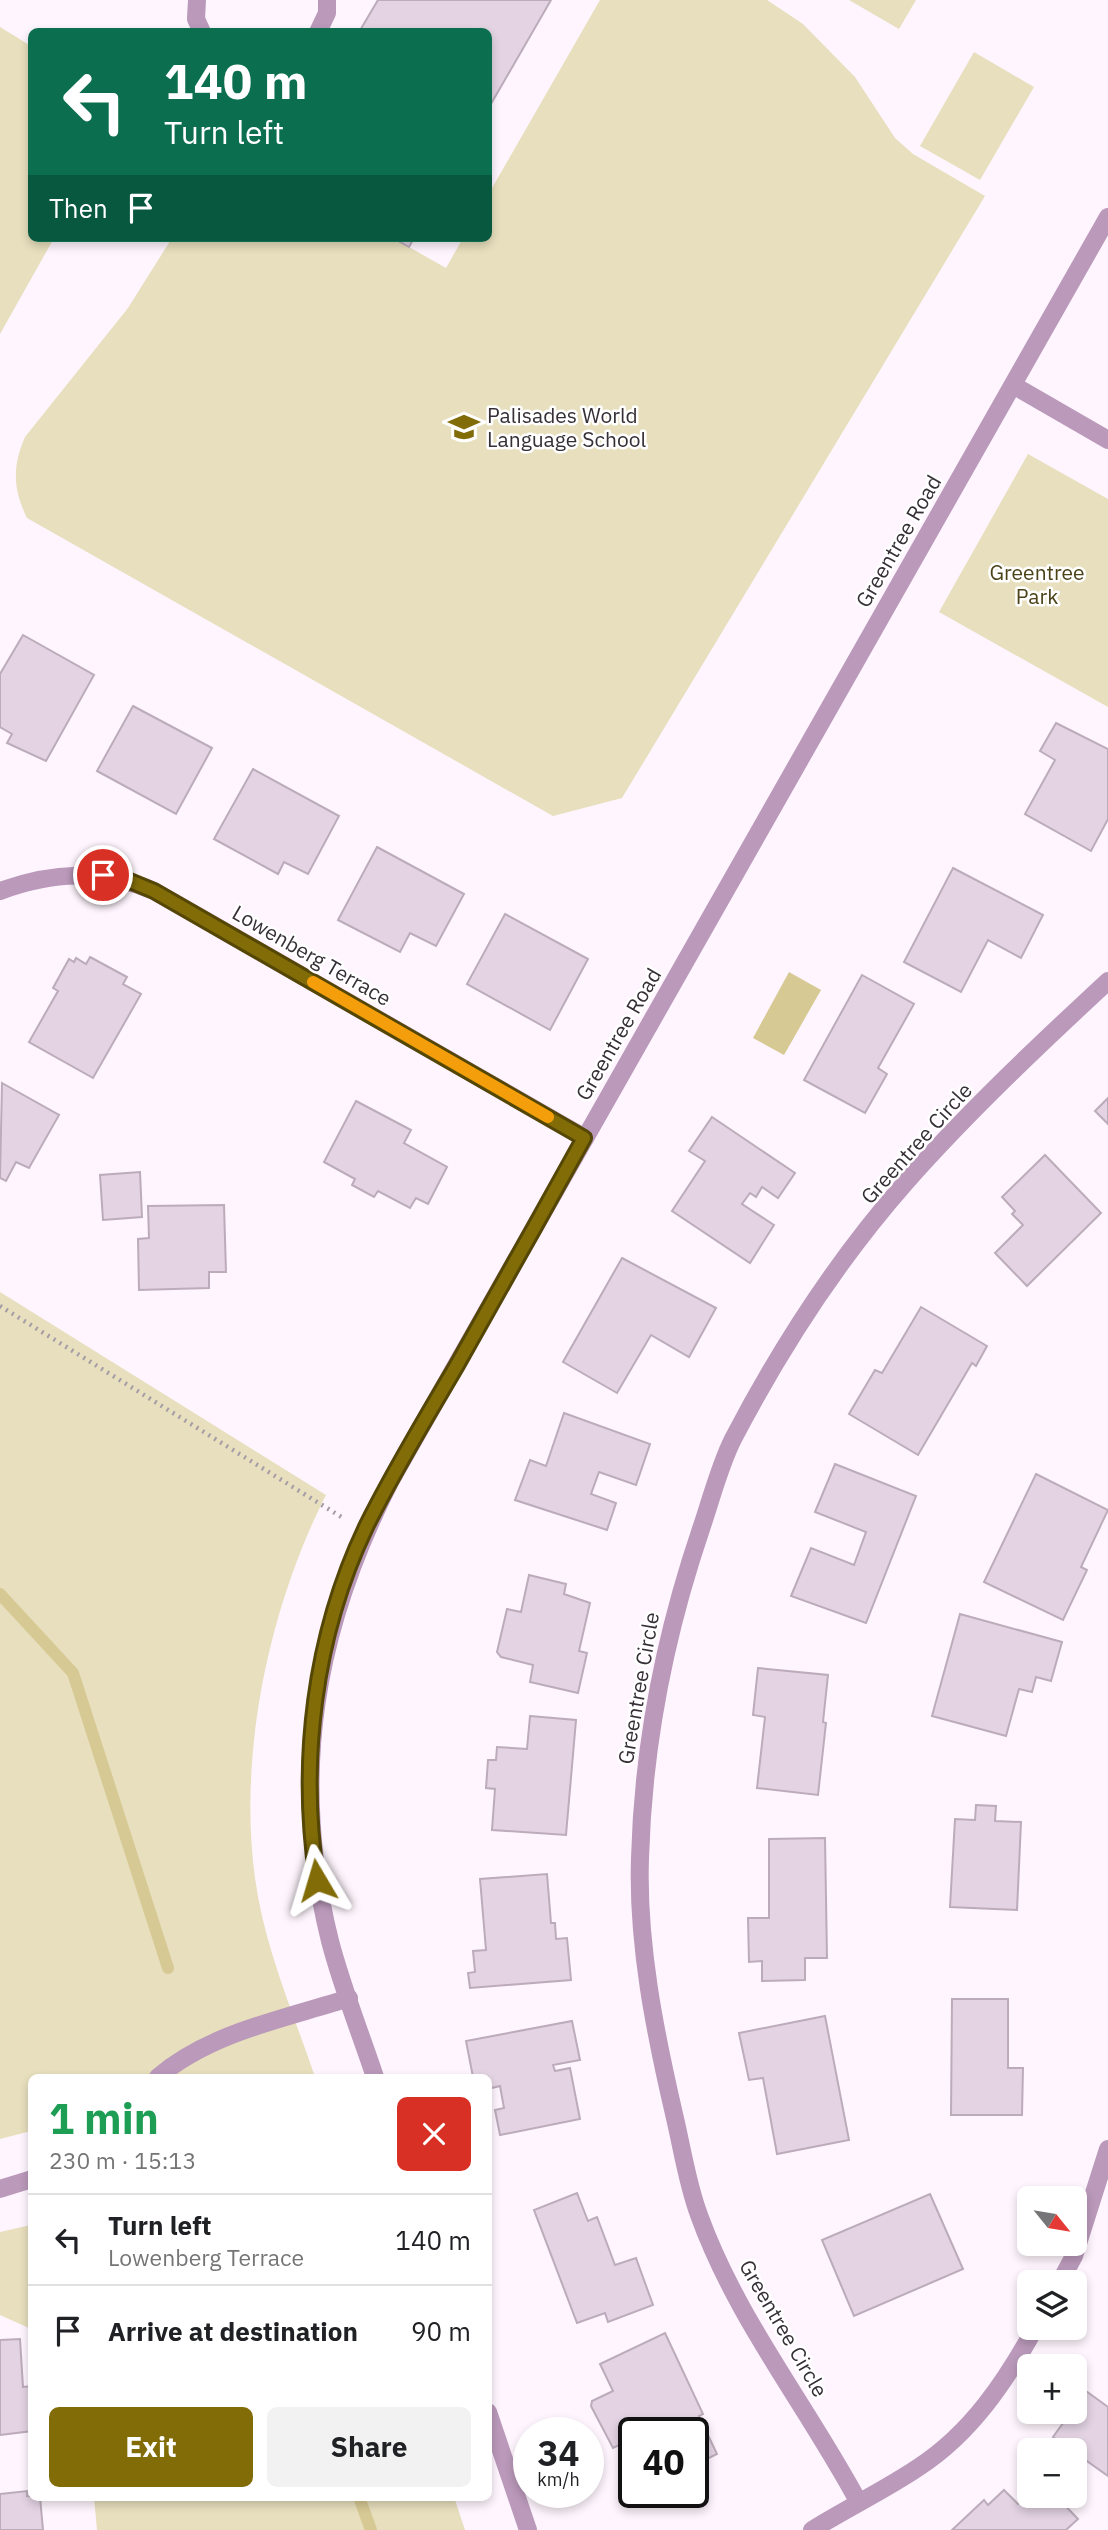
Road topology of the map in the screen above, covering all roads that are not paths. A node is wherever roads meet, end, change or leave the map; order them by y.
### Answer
1 (197, 0) edge
2 (327, 0) edge
3 (200, 28) edge
4 (320, 28) edge
5 (1108, 217) edge
6 (1013, 385) junction
7 (1108, 440) edge
8 (0, 891) edge
9 (1108, 981) edge
10 (584, 1138) junction
11 (349, 1998) junction
12 (162, 2074) edge
13 (374, 2074) edge
14 (1108, 2148) edge
15 (28, 2180) edge
16 (0, 2189) edge
17 (1066, 2270) edge
18 (1028, 2340) edge
19 (492, 2424) edge
20 (858, 2501) junction
21 (528, 2530) edge
22 (812, 2530) edge

1 - 3 street
2 - 4 street
5 - 6 street, Greentree Road
6 - 7 street
6 - 10 street, Greentree Road
8 - 10 street, Lowenberg Terrace
9 - 20 street, Greentree Circle
10 - 11 street, Greentree Road
11 - 12 street
11 - 13 street, Greentree Road
14 - 17 street
15 - 16 street
18 - 20 street
19 - 21 street
20 - 22 street

